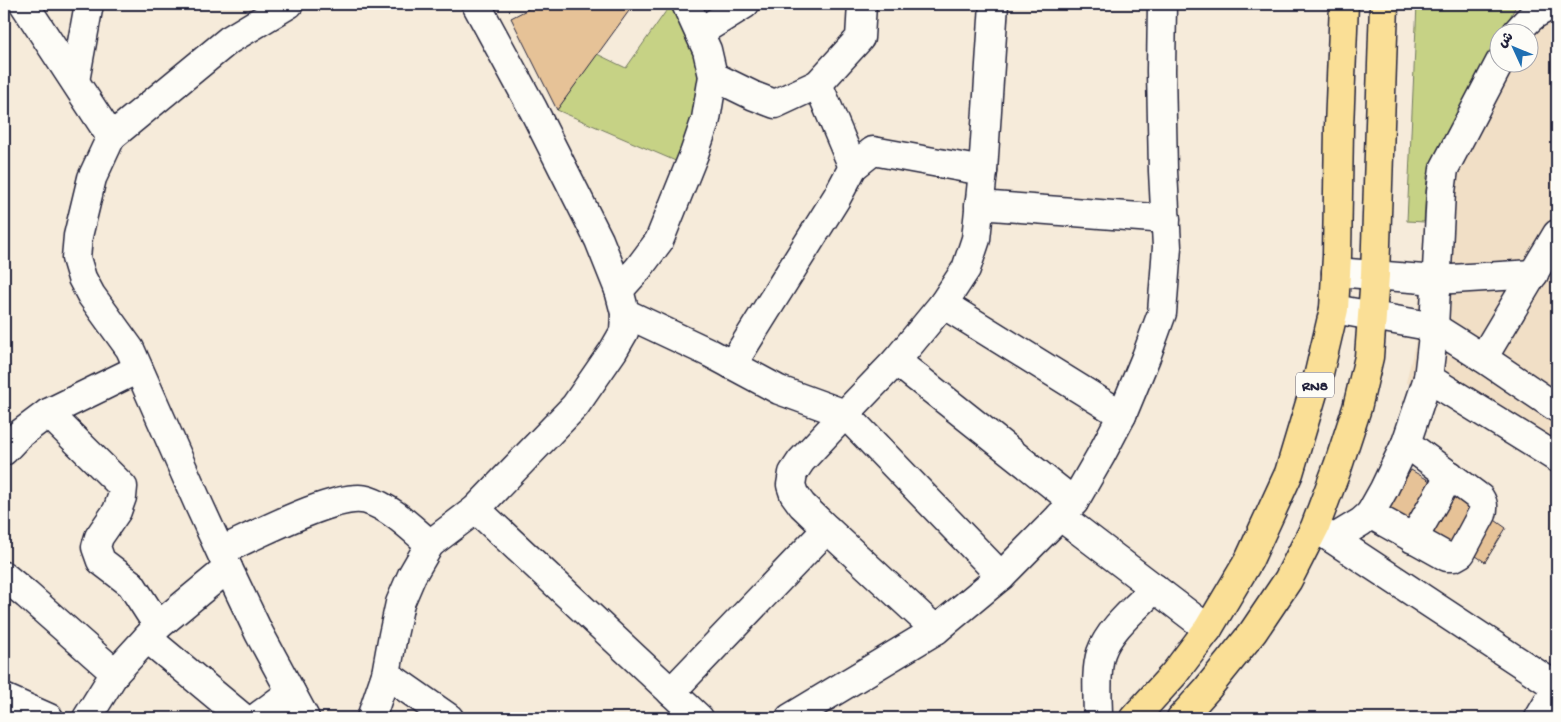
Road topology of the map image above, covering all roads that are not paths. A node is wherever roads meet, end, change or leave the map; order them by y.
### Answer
1 (24, 4) edge
2 (89, 4) edge
3 (289, 4) edge
4 (476, 4) edge
5 (686, 4) edge
6 (746, 4) edge
7 (862, 4) edge
8 (994, 4) edge
9 (1162, 4) edge
10 (1344, 4) edge
11 (1384, 4) edge
12 (1556, 4) edge
13 (1526, 22) edge
14 (700, 32) junction
15 (1495, 72) edge
16 (713, 76) junction
17 (75, 81) junction
18 (818, 84) junction
19 (111, 137) junction
20 (853, 168) junction
21 (982, 171) junction
22 (979, 205) junction
23 (1166, 220) junction
24 (1557, 234) edge
25 (1336, 272) junction
26 (1534, 274) junction
27 (1375, 275) junction
28 (1436, 280) junction
29 (622, 301) junction
30 (943, 304) junction
31 (1334, 309) junction
32 (1372, 316) junction
33 (1434, 327) junction
34 (1483, 358) junction
35 (896, 361) junction
36 (732, 365) junction
37 (138, 368) junction
38 (1428, 378) junction
39 (1557, 408) edge
40 (48, 413) junction
41 (845, 414) junction
42 (1122, 415) junction
43 (1406, 443) junction
44 (4, 451) edge
45 (1557, 458) edge
46 (1450, 475) junction
47 (476, 509) junction
48 (1067, 509) junction
49 (1370, 514) junction
50 (827, 529) junction
51 (1324, 533) junction
52 (1413, 539) junction
53 (430, 544) junction
54 (225, 560) junction
55 (4, 576) edge
56 (1001, 576) junction
57 (1155, 588) junction
58 (1208, 629) junction
59 (936, 630) junction
60 (152, 632) junction
61 (115, 673) junction
62 (386, 674) junction
63 (291, 692) junction
64 (671, 692) junction
65 (4, 698) edge
66 (1138, 717) edge
67 (49, 718) edge
68 (87, 718) edge
69 (243, 718) edge
70 (256, 718) edge
71 (305, 718) edge
72 (371, 718) edge
73 (449, 718) edge
74 (699, 718) edge
75 (790, 718) edge
76 (1098, 718) edge
77 (1181, 718) edge
78 (1538, 718) edge

1 - 17 street
2 - 17 street
3 - 19 street
4 - 29 street
5 - 14 street
6 - 14 street
7 - 18 street
8 - 21 street
9 - 23 street
10 - 25 main road, RN8
11 - 27 main road
12 - 13 street
14 - 16 street
15 - 28 street
16 - 18 street
16 - 29 street
17 - 19 street
18 - 20 street
19 - 37 street
20 - 21 street
20 - 36 street
21 - 22 street
22 - 23 street
22 - 30 street
23 - 42 street
24 - 26 street
25 - 27 street
25 - 31 main road, RN8
26 - 28 street
26 - 34 street
27 - 28 street
27 - 32 main road
28 - 33 street
29 - 36 street
29 - 47 street
30 - 35 street
30 - 42 street
31 - 32 street
31 - 58 main road, RN8
32 - 33 street
32 - 51 main road
33 - 34 street
33 - 38 street
34 - 39 street
35 - 41 street
35 - 48 street
36 - 41 street
37 - 40 street
37 - 54 street
38 - 43 street
38 - 45 street
40 - 44 street
40 - 60 street
41 - 50 street
41 - 56 street
42 - 48 street
43 - 46 street
43 - 49 street
46 - 52 street
46 - 52 street
47 - 53 street
47 - 64 street
48 - 56 street
48 - 57 street
49 - 51 street
49 - 52 street
50 - 59 street
50 - 64 street
51 - 77 main road
51 - 78 street
53 - 54 street
53 - 62 street
54 - 60 street
54 - 63 street
55 - 61 street
56 - 59 street
57 - 58 street
57 - 76 street
58 - 66 main road, RN8
59 - 75 street
60 - 61 street
60 - 69 street
61 - 68 street
62 - 72 street
62 - 73 street
63 - 70 street
63 - 71 street
64 - 74 street
65 - 67 street

